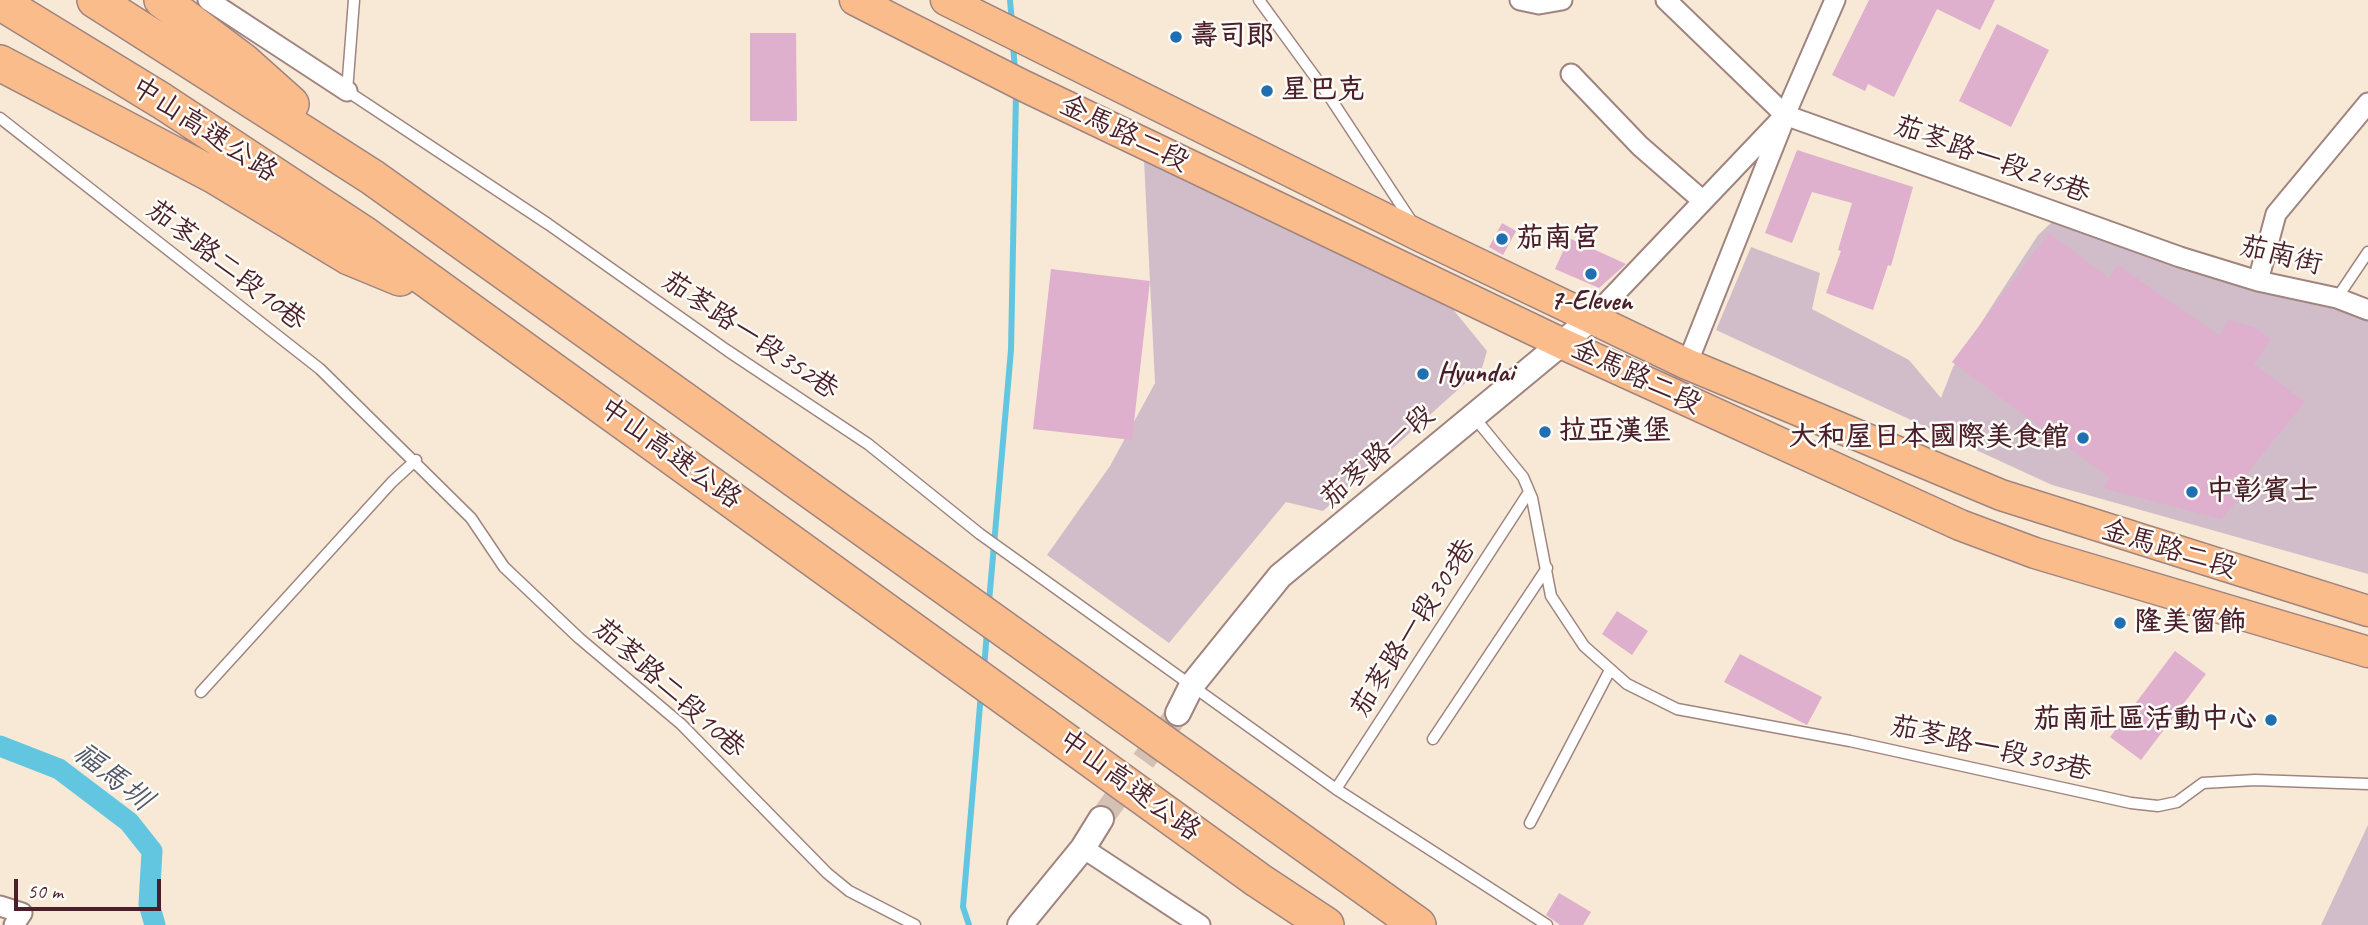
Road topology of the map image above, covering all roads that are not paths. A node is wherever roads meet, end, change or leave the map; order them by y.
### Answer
1 (95, 0) edge
2 (162, 0) edge
3 (208, 0) edge
4 (354, 0) edge
5 (855, 0) edge
6 (946, 0) edge
7 (1259, 0) edge
8 (1520, 0) edge
9 (1563, 0) edge
10 (1666, 0) edge
11 (1836, 0) edge
12 (1842, 0) edge
13 (0, 2) edge
14 (1826, 19) junction
15 (0, 63) edge
16 (1571, 74) dead end
17 (347, 91) junction
18 (2368, 103) edge
19 (1785, 116) junction
20 (0, 118) edge
21 (372, 177) junction
22 (1703, 201) junction
23 (1422, 237) junction
24 (2368, 252) edge
25 (2179, 257) joint
26 (2258, 281) junction
27 (2337, 298) junction
28 (457, 301) junction
29 (2368, 310) edge
30 (1591, 320) junction
31 (1563, 344) junction
32 (1687, 364) junction
33 (1472, 415) junction
34 (416, 460) junction
35 (1529, 492) junction
36 (1548, 567) junction
37 (2368, 611) edge
38 (2368, 652) edge
39 (1610, 670) junction
40 (1192, 685) junction
41 (201, 692) dead end
42 (1178, 713) tunnel mouth
43 (1433, 739) dead end
44 (2368, 783) edge
45 (1336, 789) junction
46 (1101, 819) tunnel mouth
47 (1530, 823) dead end
48 (1083, 848) junction
49 (0, 906) edge
50 (14, 925) edge
51 (915, 925) edge
52 (1020, 925) edge
53 (1200, 925) edge
54 (1326, 925) edge
55 (1418, 925) edge
56 (1547, 925) edge

1 - 21 highway, 中山高速公路
2 - 21 highway
3 - 17 street
4 - 17 lane
5 - 31 main road, 金馬路二段
6 - 23 main road, 金馬路二段
7 - 23 lane
8 - 9 street
10 - 19 street
11 - 14 street, 茄苳路一段
12 - 14 street
13 - 28 highway, 中山高速公路
14 - 19 street, 茄苳路一段
15 - 28 highway
16 - 22 street
17 - 40 lane, 茄苳路一段352巷
18 - 26 street
19 - 22 street, 茄苳路一段
19 - 25 street, 茄苳路一段245巷
19 - 32 street
20 - 34 lane, 茄苳路二段10巷
21 - 55 highway, 中山高速公路
22 - 30 street, 茄苳路一段
23 - 30 main road, 金馬路二段
24 - 27 lane
25 - 26 street, 茄南街
26 - 27 street, 茄南街
27 - 29 street, 茄南街
28 - 54 highway, 中山高速公路
30 - 31 street, 茄苳路一段
30 - 32 main road, 金馬路二段
31 - 33 street, 茄苳路一段
31 - 38 main road, 金馬路二段
32 - 37 main road, 金馬路二段
33 - 35 lane, 茄苳路一段303巷
33 - 40 street, 茄苳路一段
34 - 41 lane
34 - 51 lane, 茄苳路二段10巷
35 - 36 lane, 茄苳路一段303巷
35 - 45 lane, 茄苳路一段303巷
36 - 39 lane, 茄苳路一段303巷
36 - 43 lane
39 - 44 lane, 茄苳路一段303巷
39 - 47 lane
40 - 42 street, 茄苳路一段
40 - 45 lane, 茄苳路一段352巷
45 - 56 lane, 茄苳路一段352巷
46 - 48 street
48 - 52 street
48 - 53 street
49 - 50 street

